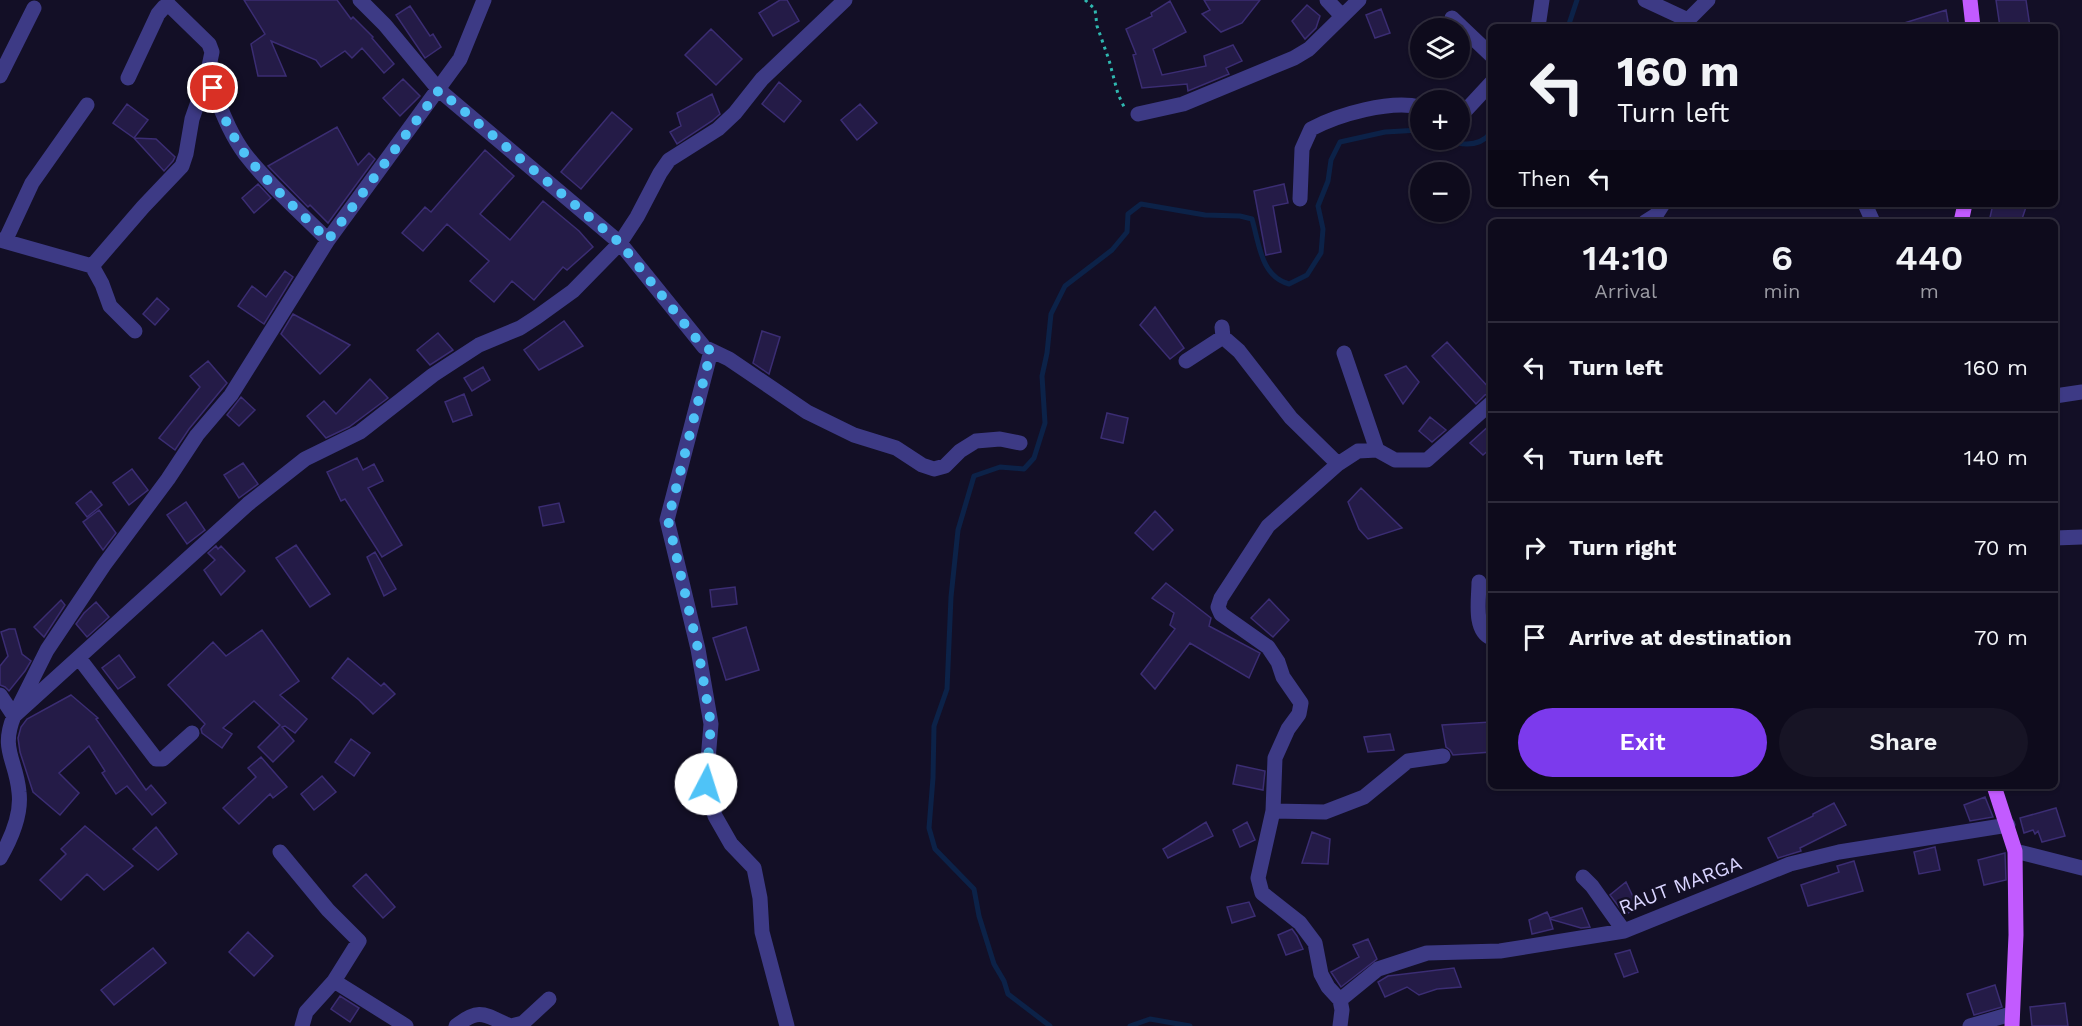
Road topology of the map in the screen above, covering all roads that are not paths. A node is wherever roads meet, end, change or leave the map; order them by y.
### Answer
1 (360, 0) edge
2 (484, 0) edge
3 (845, 0) edge
4 (1327, 0) edge
5 (1359, 0) edge
6 (1542, 0) edge
7 (1645, 0) edge
8 (1708, 0) edge
9 (1970, 0) edge
10 (34, 8) dead end
11 (1342, 16) junction
12 (1538, 24) edge
13 (1686, 24) edge
14 (1973, 24) edge
15 (1470, 35) edge
16 (1488, 52) edge
17 (0, 76) edge
18 (207, 76) junction
19 (128, 78) dead end
20 (1488, 86) edge
21 (439, 90) junction
22 (87, 105) dead end
23 (1410, 106) edge
24 (1470, 106) edge
25 (1138, 114) road end
26 (1300, 199) dead end
27 (1661, 207) edge
28 (1650, 219) edge
29 (328, 240) junction
30 (2, 241) edge
31 (620, 243) junction
32 (92, 266) junction
33 (135, 331) dead end
34 (711, 351) junction
35 (1344, 354) dead end
36 (1186, 361) dead end
37 (2082, 392) edge
38 (2058, 396) edge
39 (1488, 406) edge
40 (1020, 443) dead end
41 (1377, 450) junction
42 (1338, 464) junction
43 (2082, 537) edge
44 (2058, 538) edge
45 (1479, 582) dead end
46 (1488, 636) edge
47 (79, 658) junction
48 (0, 695) edge
49 (14, 716) junction
50 (192, 733) dead end
51 (1443, 756) dead end
52 (1995, 789) edge
53 (1273, 811) junction
54 (2008, 825) junction
55 (2015, 851) junction
56 (280, 852) dead end
57 (0, 858) edge
58 (2082, 868) edge
59 (1583, 877) dead end
60 (1624, 931) junction
61 (334, 981) junction
62 (549, 999) dead end
63 (1340, 1000) junction
64 (2011, 1020) edge
65 (302, 1026) edge
66 (406, 1026) edge
67 (456, 1026) edge
68 (511, 1026) edge
69 (787, 1026) edge
70 (1340, 1026) edge
71 (1970, 1026) edge

1 - 21 street
2 - 21 street
3 - 31 street
4 - 11 street
5 - 11 street
6 - 12 street
7 - 13 street
8 - 13 street
9 - 14 main road
10 - 17 street
11 - 25 street
15 - 16 street
18 - 19 street
18 - 29 street
18 - 32 street
20 - 24 street
21 - 29 street
21 - 31 street
22 - 30 street
23 - 26 street
27 - 28 street
29 - 49 street
30 - 32 street
31 - 34 street
31 - 47 street
32 - 33 street
34 - 40 street
34 - 69 street
35 - 41 street
36 - 42 street
37 - 38 street
39 - 41 street
41 - 42 street
42 - 53 street
43 - 44 street
45 - 46 street
47 - 49 street
47 - 50 street
48 - 49 street
49 - 57 street
51 - 53 street
52 - 54 main road
53 - 63 street
54 - 55 main road
54 - 60 street, RAUT MARGA
55 - 58 street
55 - 64 main road
56 - 61 street
59 - 60 street
60 - 63 street, RAUT MARGA
61 - 65 street
61 - 66 street
62 - 68 street
63 - 70 street
64 - 71 street
67 - 68 street

